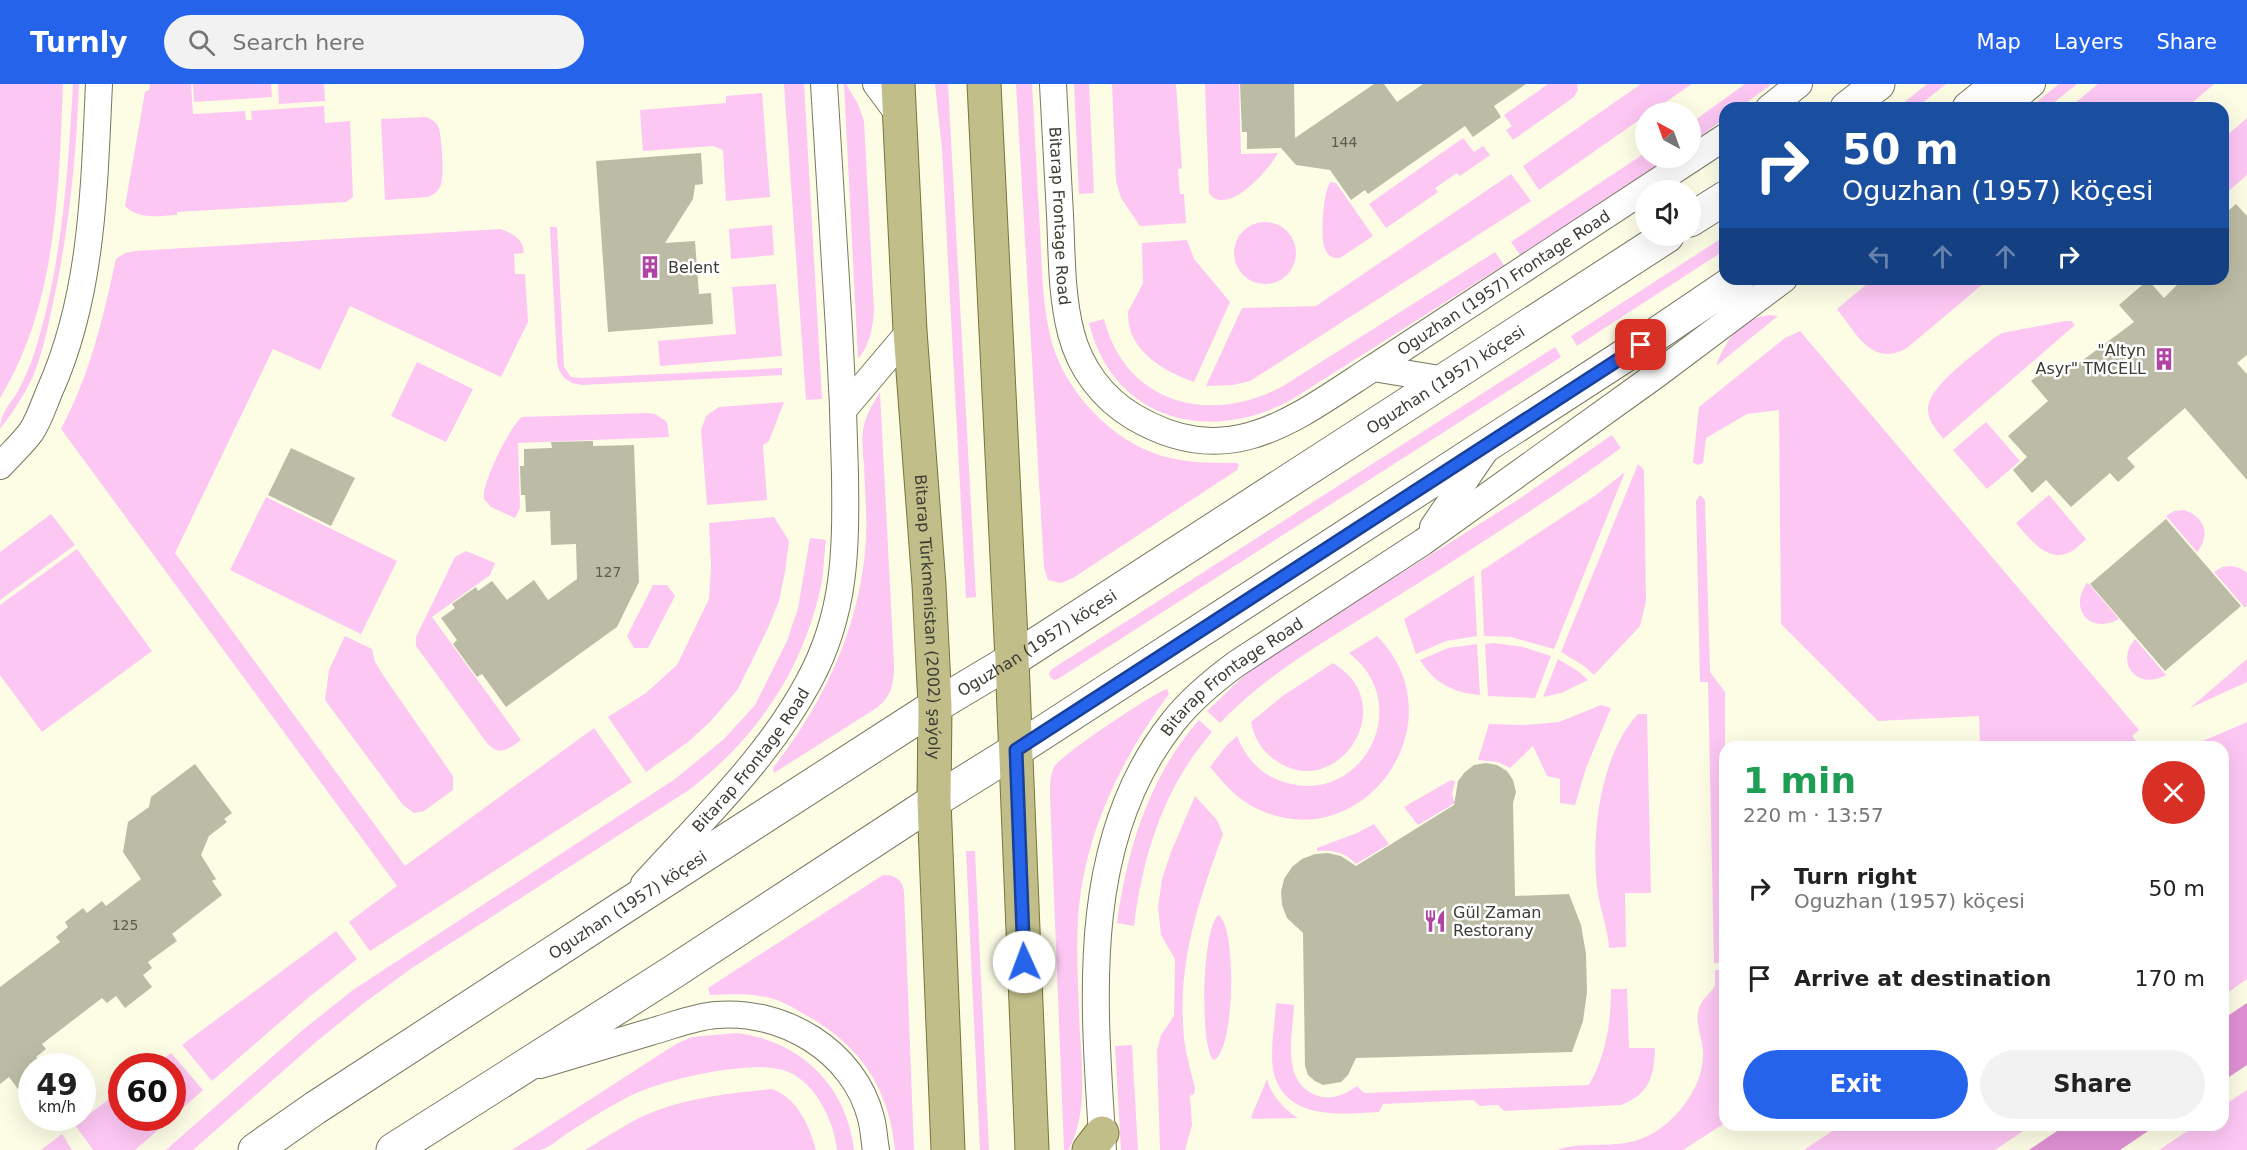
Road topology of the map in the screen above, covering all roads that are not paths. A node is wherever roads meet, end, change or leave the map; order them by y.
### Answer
1 (99, 84) edge
2 (824, 84) edge
3 (876, 84) edge
4 (984, 84) edge
5 (1053, 84) edge
6 (1799, 84) edge
7 (1878, 84) edge
8 (1999, 84) edge
9 (2032, 84) edge
10 (898, 100) edge
11 (1776, 102) edge
12 (1855, 102) edge
13 (1976, 102) edge
14 (2010, 102) edge
15 (1719, 141) edge
16 (1719, 202) edge
17 (1701, 213) edge
18 (1652, 246) edge
19 (1729, 285) edge
20 (1776, 285) edge
21 (910, 331) junction
22 (1373, 368) junction
23 (1446, 380) junction
24 (844, 409) junction
25 (1492, 441) junction
26 (0, 466) edge
27 (1423, 542) junction
28 (1012, 660) junction
29 (935, 706) junction
30 (1016, 750) junction
31 (934, 801) junction
32 (622, 908) junction
33 (514, 1073) junction
34 (1098, 1144) edge
35 (255, 1150) edge
36 (393, 1150) edge
37 (876, 1150) edge
38 (948, 1150) edge
39 (1032, 1150) edge

1 - 26 street
2 - 24 street, Bitarap Frontage Road
3 - 10 street
4 - 28 main road
5 - 22 street, Bitarap Frontage Road
6 - 11 street
7 - 12 main road
8 - 13 main road
9 - 14 street
10 - 21 main road, Bitarap Türkmenistan (2002) şaýoly
15 - 22 street, Oguzhan (1957) Frontage Road
16 - 17 main road
18 - 23 main road, Oguzhan (1957) köçesi
19 - 25 main road
20 - 27 street, Bitarap Frontage Road
21 - 24 street
21 - 29 main road, Bitarap Türkmenistan (2002) şaýoly
22 - 23 street
23 - 28 main road, Oguzhan (1957) köçesi
24 - 32 street, Bitarap Frontage Road
25 - 27 street
25 - 30 main road
27 - 34 street, Bitarap Frontage Road
28 - 29 main road, Oguzhan (1957) köçesi
28 - 30 main road
29 - 31 main road, Bitarap Türkmenistan (2002) şaýoly
29 - 32 main road, Oguzhan (1957) köçesi
30 - 31 main road
30 - 39 main road
31 - 33 main road
31 - 38 main road, Bitarap Türkmenistan (2002) şaýoly
32 - 35 main road, Oguzhan (1957) köçesi
33 - 36 main road
33 - 37 street

